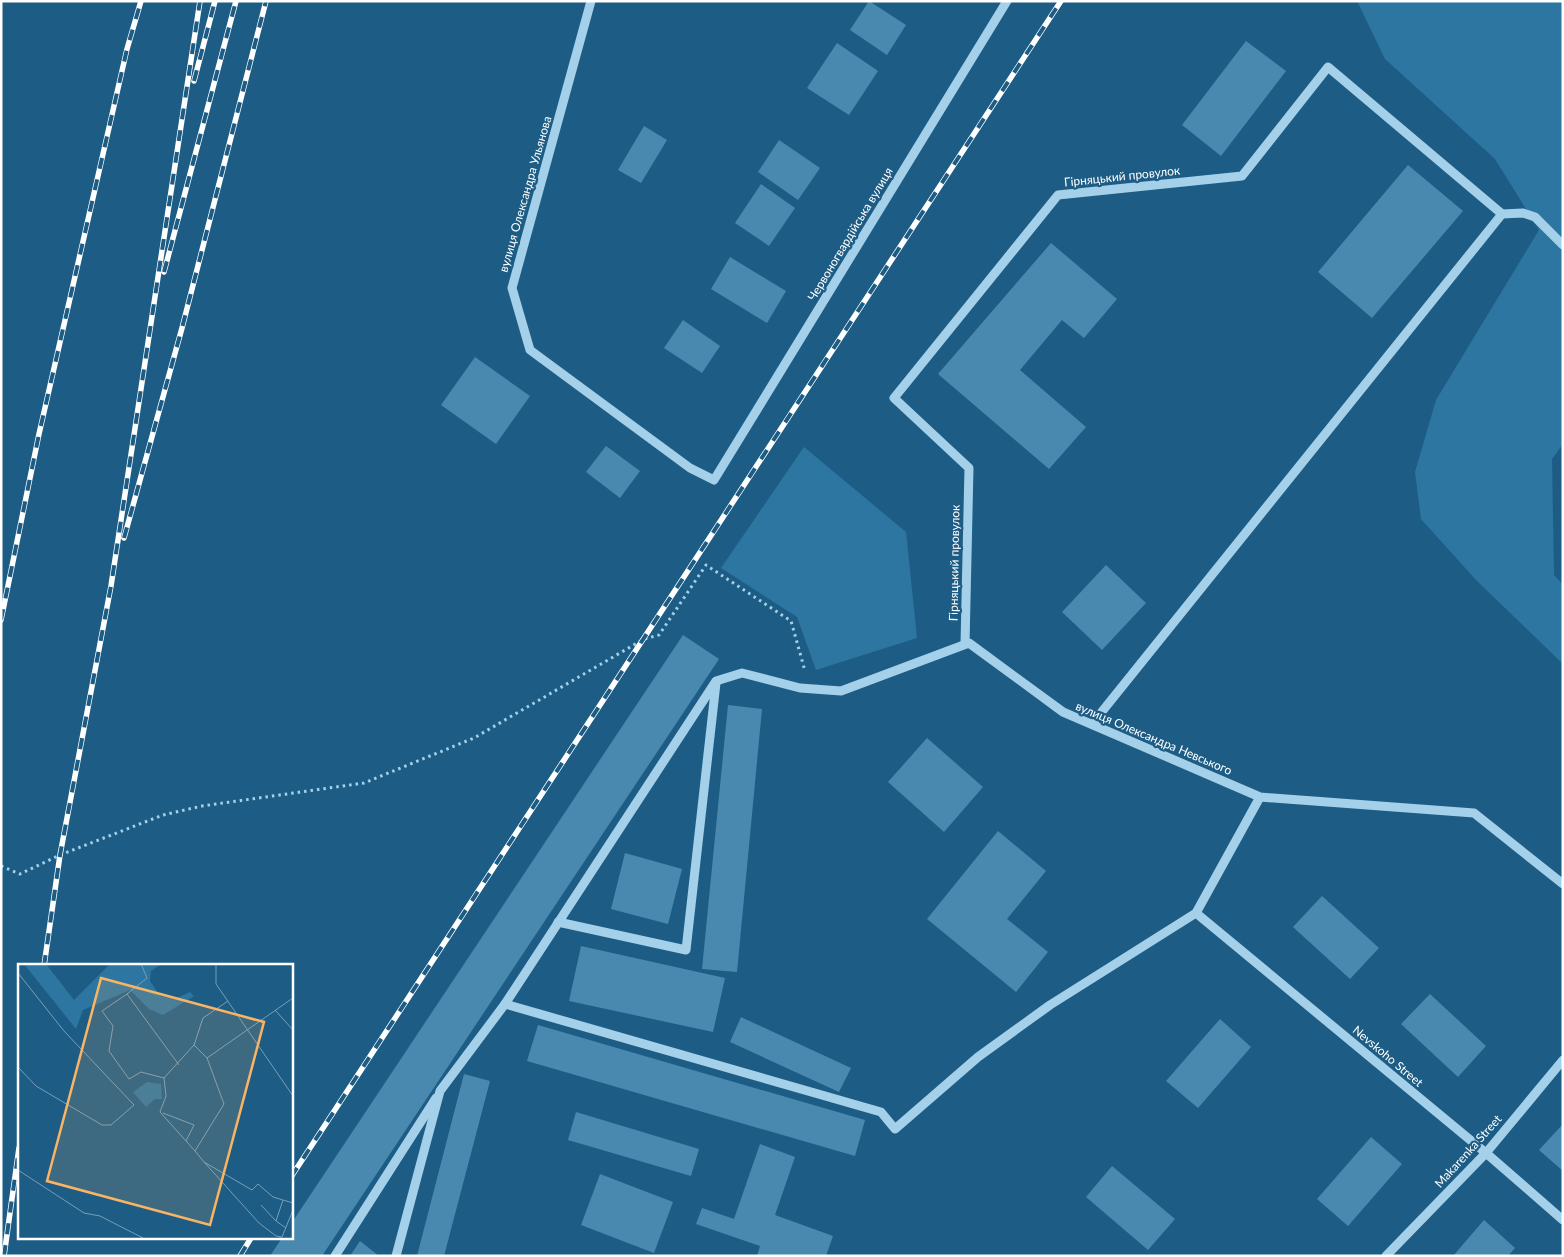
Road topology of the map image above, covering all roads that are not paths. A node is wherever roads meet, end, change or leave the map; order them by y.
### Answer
1 (591, 1) edge
2 (1007, 1) edge
3 (1502, 214) junction
4 (1563, 245) edge
5 (714, 480) joint
6 (965, 644) junction
7 (716, 681) junction
8 (1092, 724) junction
9 (1260, 797) junction
10 (1563, 884) edge
11 (1196, 913) junction
12 (558, 922) junction
13 (505, 1004) junction
14 (1563, 1060) edge
15 (440, 1091) junction
16 (1486, 1153) junction
17 (1563, 1220) edge
18 (335, 1256) edge
19 (396, 1256) edge
20 (1386, 1256) edge

1 - 5 street, вулиця Олександра Ульянова
2 - 5 street, Червоногвардійська вулиця
3 - 4 street
3 - 6 street, Гірняцький провулок
3 - 8 street
6 - 7 street
6 - 8 street, вулиця Олександра Невського
7 - 12 street
7 - 12 street
8 - 9 street, вулиця Олександра Невського
9 - 10 street, вулиця Олександра Невського
9 - 11 street
11 - 13 street
11 - 16 street, Nevskoho Street
12 - 13 street
13 - 15 street
14 - 16 street, Makarenka Street
15 - 18 street
15 - 19 street
16 - 17 street, Nevskoho Street
16 - 20 street, Makarenka Street

